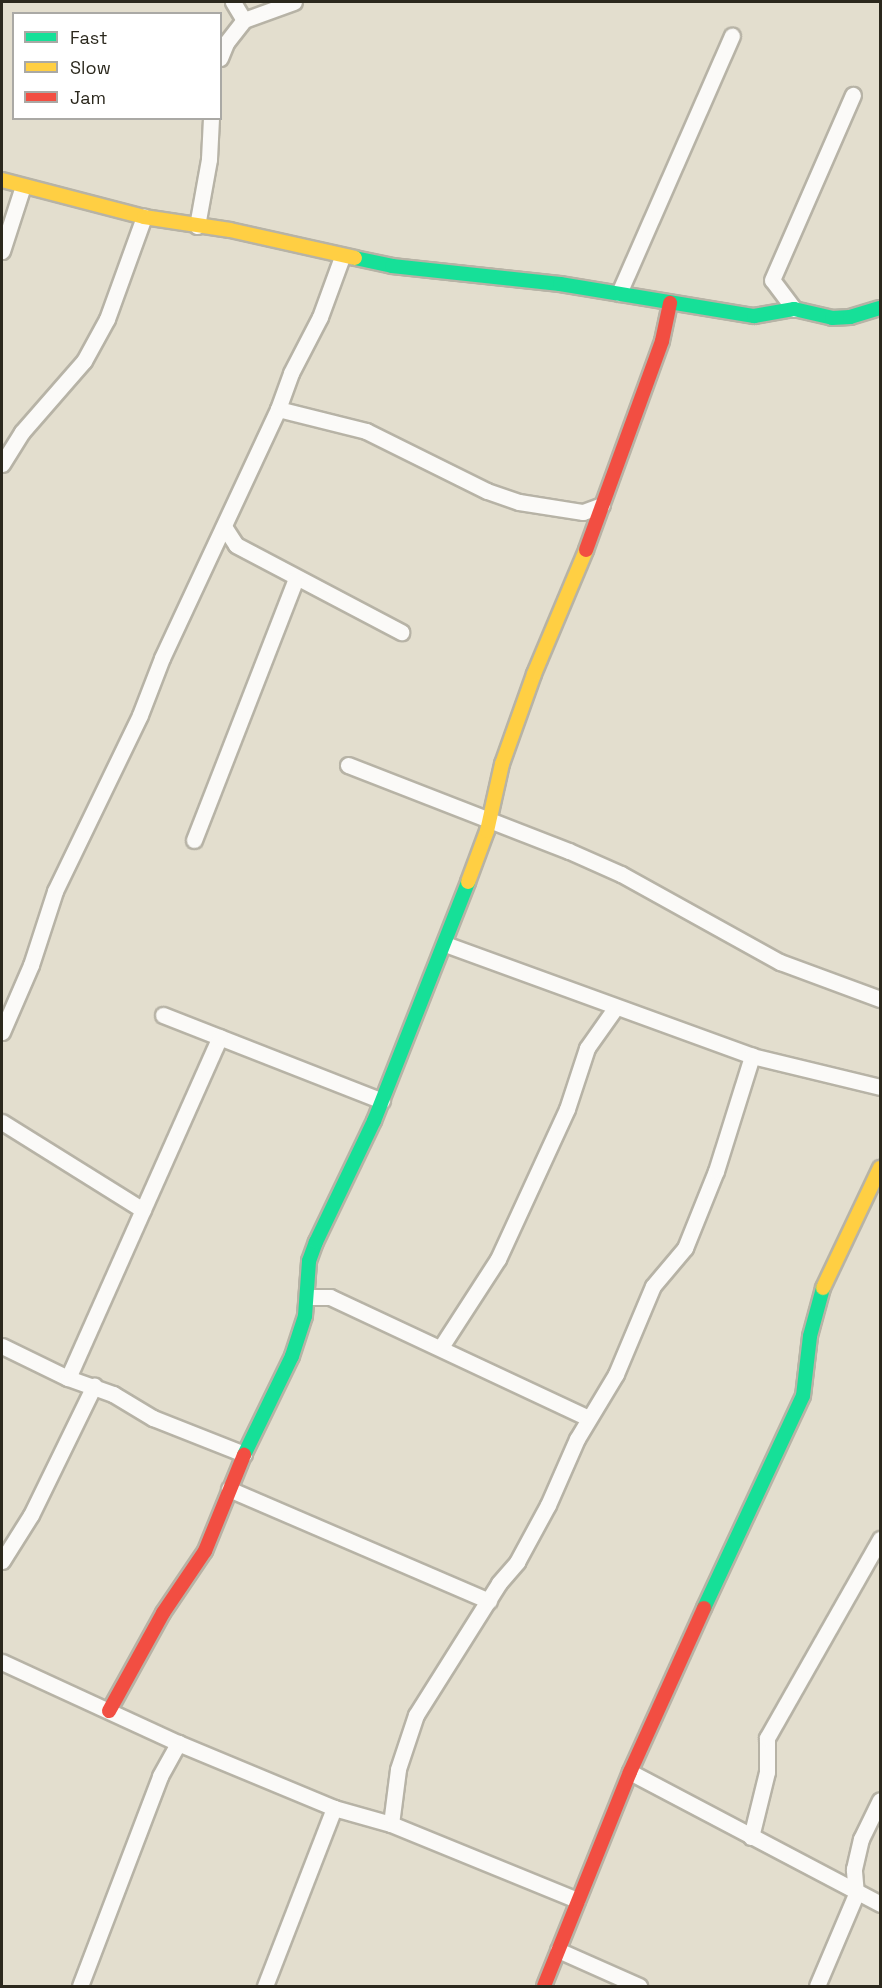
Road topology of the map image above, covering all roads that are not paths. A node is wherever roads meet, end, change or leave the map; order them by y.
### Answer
1 (233, 2) edge
2 (294, 2) edge
3 (244, 20) junction
4 (732, 36) dead end
5 (222, 53) edge
6 (854, 95) dead end
7 (211, 120) edge
8 (2, 180) edge
9 (23, 186) junction
10 (144, 217) junction
11 (197, 226) junction
12 (2, 251) edge
13 (342, 257) junction
14 (619, 293) junction
15 (670, 303) junction
16 (880, 308) edge
17 (794, 309) junction
18 (278, 409) junction
19 (2, 464) edge
20 (602, 505) junction
21 (225, 528) junction
22 (296, 579) junction
23 (401, 632) dead end
24 (348, 765) dead end
25 (489, 820) junction
26 (194, 840) dead end
27 (445, 944) junction
28 (880, 999) edge
29 (616, 1006) junction
30 (163, 1015) dead end
31 (2, 1032) edge
32 (220, 1037) junction
33 (752, 1056) junction
34 (880, 1087) edge
35 (382, 1101) junction
36 (2, 1122) edge
37 (880, 1168) edge
38 (143, 1210) junction
39 (308, 1297) junction
40 (2, 1346) edge
41 (441, 1347) junction
42 (68, 1378) junction
43 (94, 1386) junction
44 (588, 1418) junction
45 (244, 1454) junction
46 (229, 1489) junction
47 (880, 1539) edge
48 (2, 1561) edge
49 (489, 1600) junction
50 (2, 1662) edge
51 (109, 1711) junction
52 (178, 1743) junction
53 (630, 1772) junction
54 (880, 1800) edge
55 (334, 1808) junction
56 (391, 1824) junction
57 (751, 1837) junction
58 (856, 1894) junction
59 (577, 1900) junction
60 (880, 1904) edge
61 (558, 1950) junction
62 (80, 1986) edge
63 (265, 1986) edge
64 (544, 1986) edge
65 (639, 1986) edge
66 (817, 1986) edge

1 - 3 street
2 - 3 street
3 - 5 street
4 - 14 street
6 - 17 street
7 - 11 street
8 - 9 street
9 - 10 street
9 - 12 street
10 - 11 street
10 - 19 street
11 - 13 street
13 - 14 street
13 - 18 street
14 - 15 street
15 - 17 street
15 - 20 street
16 - 17 street
18 - 20 street
18 - 21 street
20 - 25 street
21 - 22 street
21 - 31 street
22 - 23 street
22 - 26 street
24 - 25 street
25 - 27 street
25 - 28 street
27 - 29 street
27 - 35 street
29 - 33 street
29 - 41 street
30 - 32 street
32 - 35 street
32 - 38 street
33 - 34 street
33 - 44 street
35 - 39 street
36 - 38 street
37 - 53 street
38 - 42 street
39 - 41 street
39 - 45 street
40 - 42 street
41 - 44 street
42 - 43 street
43 - 45 street
43 - 48 street
44 - 49 street
45 - 46 street
46 - 49 street
46 - 51 street
47 - 57 street
49 - 56 street
50 - 51 street
51 - 52 street
52 - 55 street
52 - 62 street
53 - 57 street
53 - 59 street
54 - 58 street
55 - 56 street
55 - 63 street
56 - 59 street
57 - 58 street
58 - 60 street
58 - 66 street
59 - 61 street
61 - 64 street
61 - 65 street

